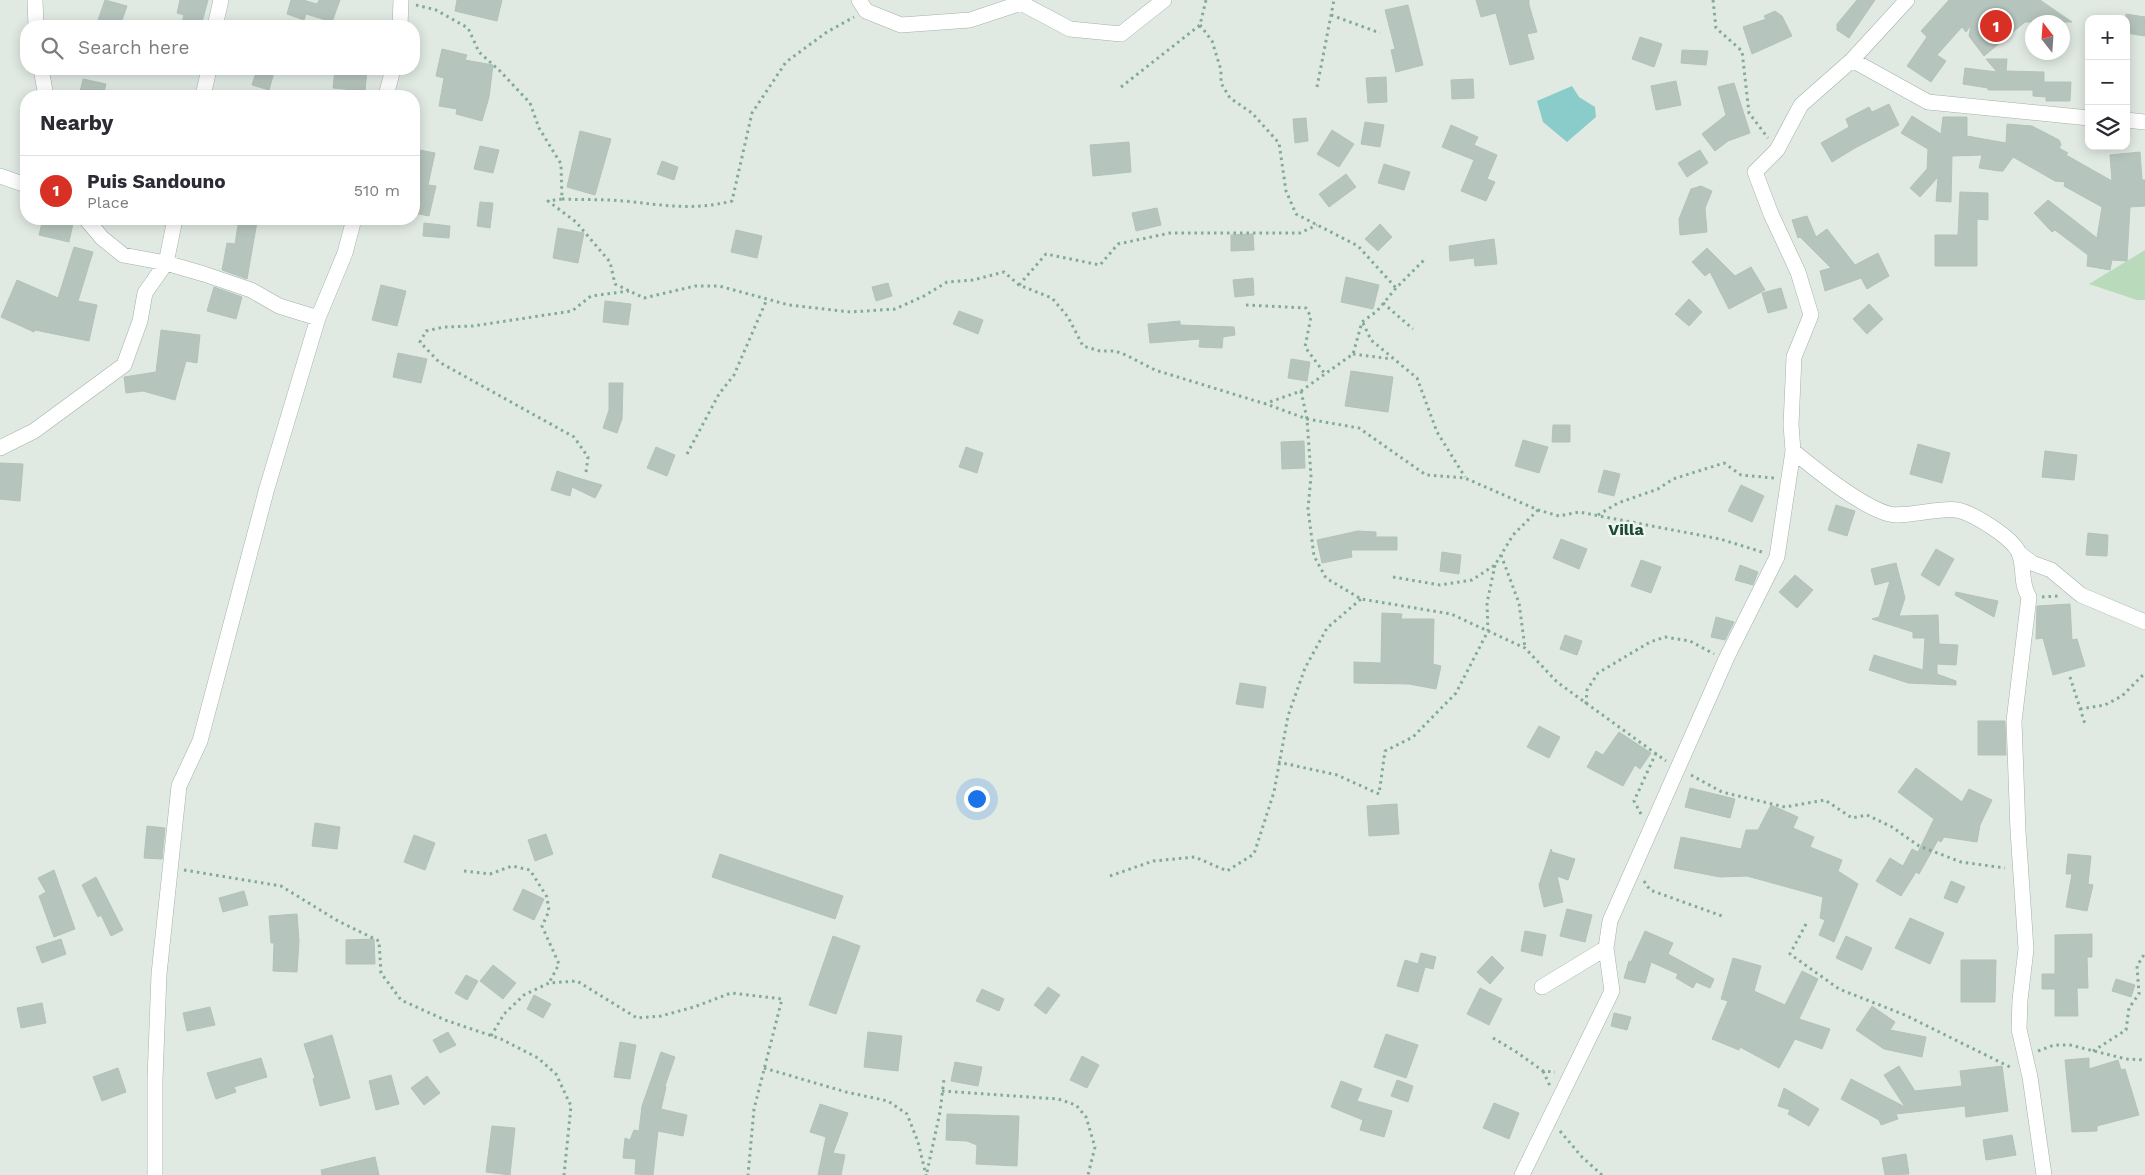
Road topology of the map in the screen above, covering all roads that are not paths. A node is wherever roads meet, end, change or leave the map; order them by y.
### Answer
1 (35, 0) edge
2 (221, 0) edge
3 (1164, 0) edge
4 (1907, 0) edge
5 (401, 1) edge
6 (862, 6) edge
7 (36, 20) edge
8 (216, 20) edge
9 (400, 20) edge
10 (1852, 60) junction
11 (43, 75) edge
12 (208, 75) edge
13 (391, 75) edge
14 (45, 90) edge
15 (204, 90) edge
16 (388, 90) edge
17 (2085, 118) edge
18 (2130, 120) edge
19 (2145, 122) edge
20 (0, 176) edge
21 (20, 183) edge
22 (91, 225) edge
23 (174, 225) edge
24 (352, 225) edge
25 (166, 263) junction
26 (318, 318) junction
27 (0, 448) edge
28 (1793, 451) junction
29 (2019, 553) junction
30 (2145, 622) edge
31 (1606, 948) junction
32 (1542, 987) dead end
33 (155, 1175) edge
34 (1522, 1175) edge
35 (2044, 1175) edge

1 - 7 street
2 - 8 street
3 - 6 street
4 - 10 street
5 - 9 street
10 - 17 street
10 - 28 street
11 - 14 street
12 - 15 street
13 - 16 street
18 - 19 street
20 - 21 street
22 - 25 street
23 - 25 street
24 - 26 street
25 - 26 street
25 - 27 street
26 - 33 street
28 - 29 street
28 - 31 street
29 - 30 street
29 - 35 street
31 - 32 street
31 - 34 street

